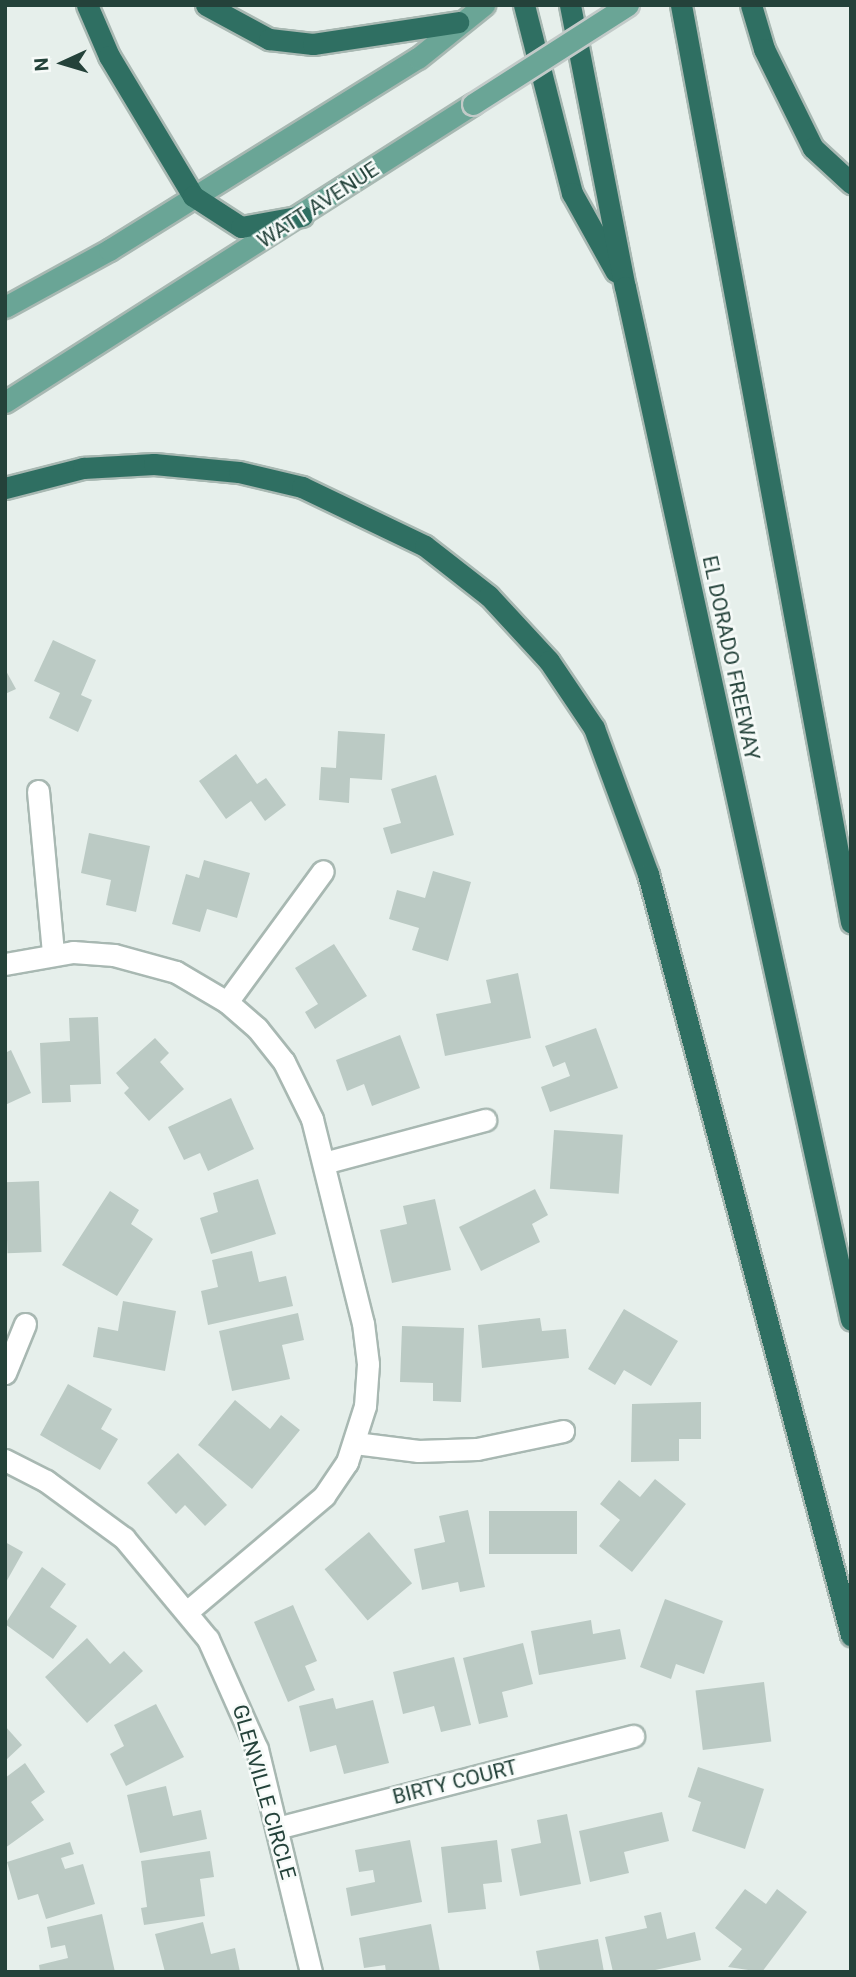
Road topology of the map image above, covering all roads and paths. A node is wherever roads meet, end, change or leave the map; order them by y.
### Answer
1 (87, 5) edge
2 (206, 5) edge
3 (484, 5) edge
4 (524, 5) edge
5 (570, 5) edge
6 (628, 5) edge
7 (681, 5) edge
8 (751, 5) edge
9 (458, 22) junction
10 (851, 183) edge
11 (193, 196) junction
12 (302, 216) junction
13 (625, 288) junction
14 (5, 307) edge
15 (5, 402) edge
16 (5, 488) edge
17 (38, 791) dead end
18 (323, 872) dead end
19 (851, 922) edge
20 (53, 954) junction
21 (5, 964) edge
22 (227, 1002) junction
23 (485, 1120) dead end
24 (324, 1163) junction
25 (851, 1320) edge
26 (25, 1324) dead end
27 (5, 1373) edge
28 (564, 1432) dead end
29 (355, 1443) junction
30 (5, 1460) edge
31 (189, 1610) junction
32 (851, 1635) edge
33 (633, 1737) dead end
34 (277, 1828) junction
35 (311, 1972) edge

1 - 11 highway
2 - 9 highway
3 - 9 main road
4 - 13 highway
5 - 13 highway, EL DORADO FREEWAY
6 - 12 main road, WATT AVENUE, bridge
7 - 19 highway
8 - 10 highway
9 - 11 main road
11 - 12 highway
11 - 14 main road
12 - 15 main road, WATT AVENUE
13 - 25 highway, EL DORADO FREEWAY
16 - 32 highway
17 - 20 street
18 - 22 street
20 - 21 street
20 - 22 street
22 - 24 street
23 - 24 street
24 - 29 street
26 - 27 street
28 - 29 street
29 - 31 street
30 - 31 street, GLENVILLE CIRCLE
31 - 34 street, GLENVILLE CIRCLE
33 - 34 street, BIRTY COURT
34 - 35 street, GLENVILLE CIRCLE

